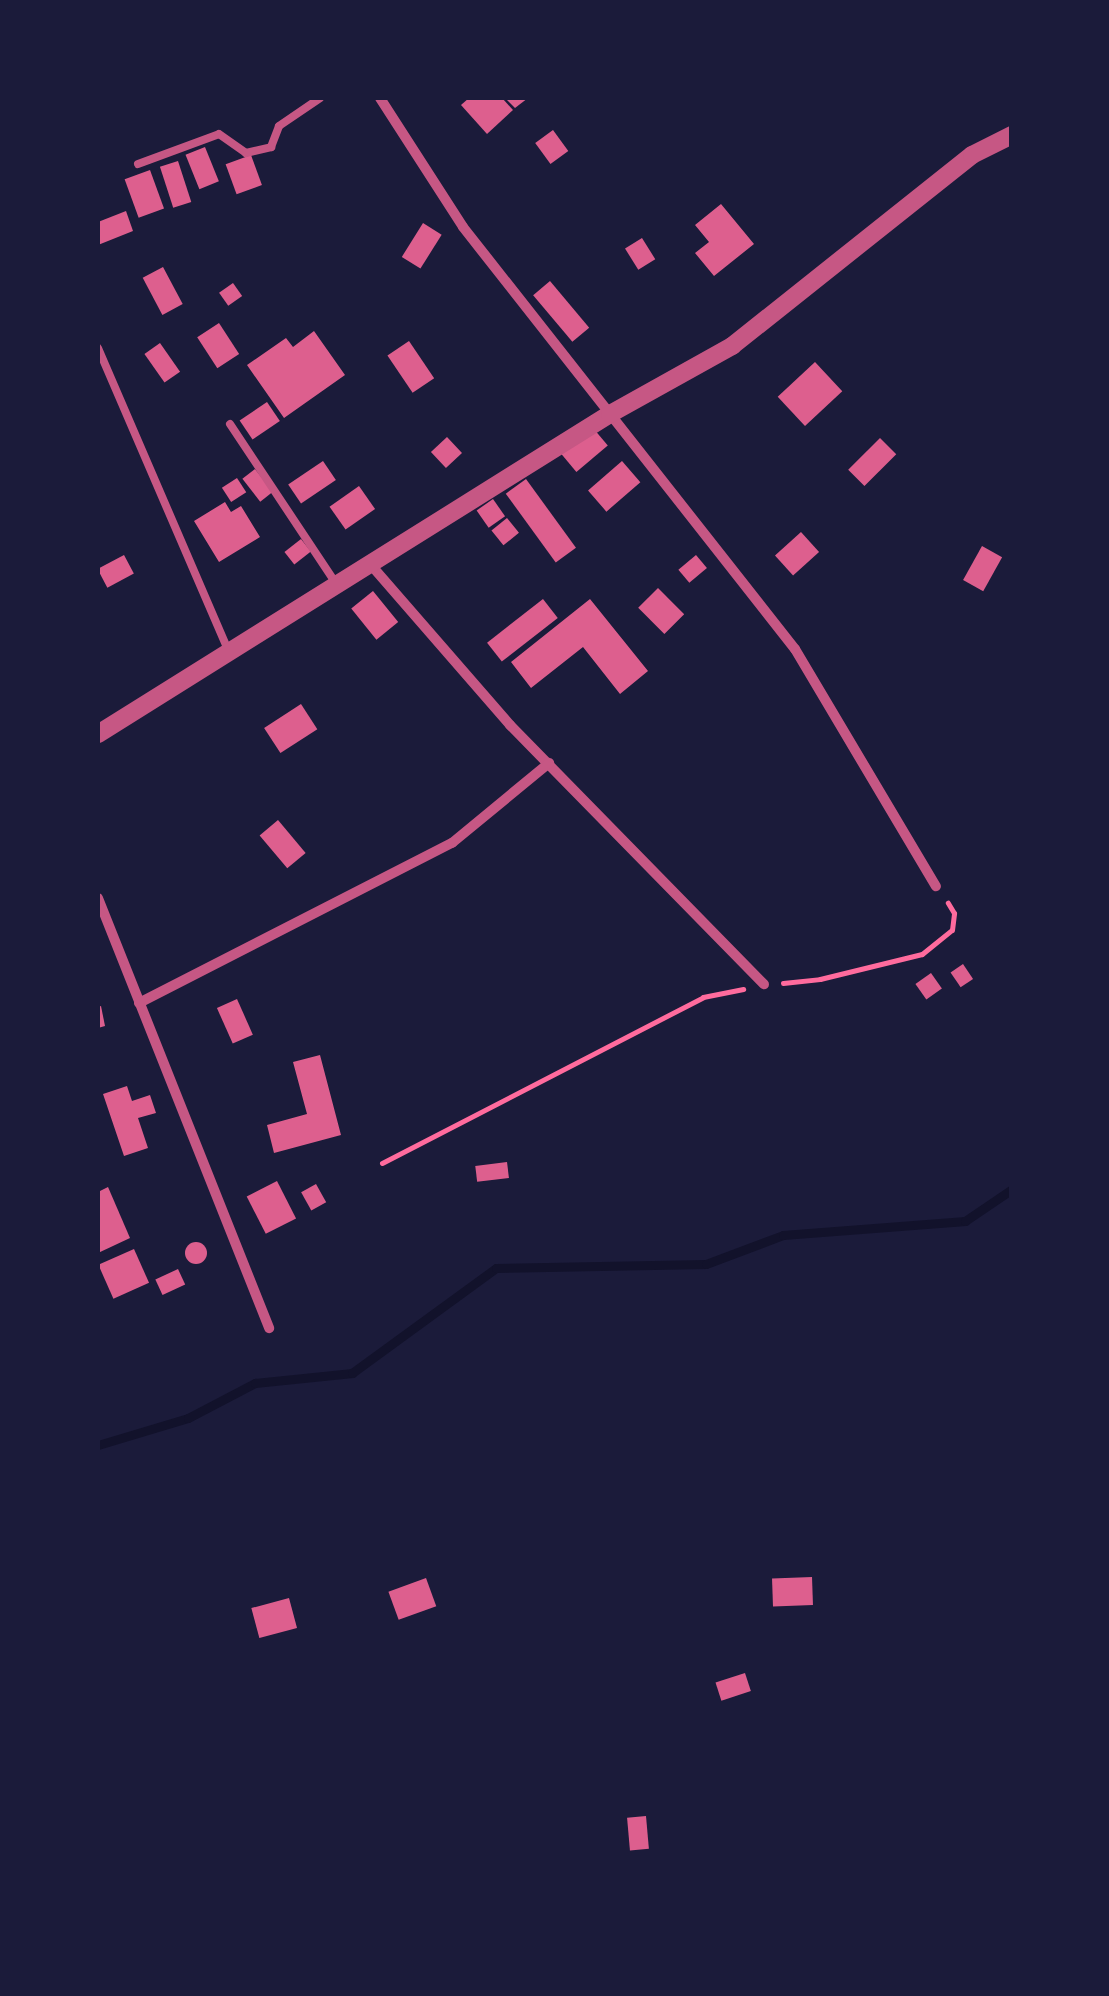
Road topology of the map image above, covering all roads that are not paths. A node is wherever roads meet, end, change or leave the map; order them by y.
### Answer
1 (320, 98) edge
2 (380, 98) edge
3 (1012, 136) edge
4 (138, 164) dead end
5 (98, 348) edge
6 (610, 414) junction
7 (230, 424) dead end
8 (371, 565) junction
9 (338, 585) junction
10 (229, 652) junction
11 (98, 734) edge
12 (549, 763) junction
13 (936, 886) road end
14 (98, 898) edge
15 (764, 984) road end
16 (140, 1003) junction
17 (269, 1328) dead end

1 - 4 lane
2 - 6 street
3 - 6 street
5 - 10 lane
6 - 8 street
6 - 13 street
7 - 9 lane
8 - 9 street
8 - 12 street
9 - 10 street
10 - 11 street
12 - 15 street
12 - 16 street
14 - 16 street
16 - 17 street

